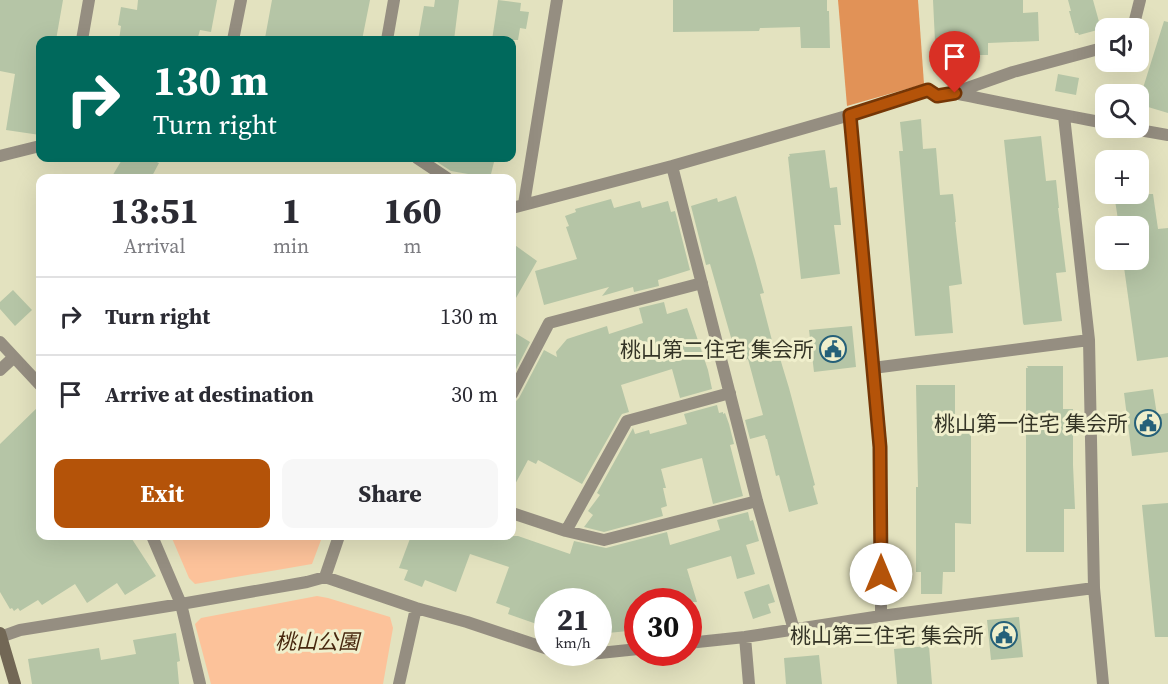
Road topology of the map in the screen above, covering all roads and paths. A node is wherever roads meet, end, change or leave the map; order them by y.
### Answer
1 (89, 0) edge
2 (241, 0) edge
3 (394, 0) edge
4 (557, 0) edge
5 (1140, 0) edge
6 (1136, 18) edge
7 (83, 36) edge
8 (234, 36) edge
9 (388, 36) edge
10 (1095, 50) edge
11 (955, 93) junction
12 (850, 115) junction
13 (1064, 116) junction
14 (1095, 121) edge
15 (1149, 132) edge
16 (1168, 135) edge
17 (36, 147) edge
18 (0, 156) edge
19 (423, 162) edge
20 (672, 166) junction
21 (441, 174) edge
22 (524, 204) junction
23 (516, 207) edge
24 (702, 284) junction
25 (1089, 340) junction
26 (0, 342) edge
27 (14, 357) junction
28 (873, 368) junction
29 (0, 370) edge
30 (36, 381) edge
31 (516, 386) edge
32 (730, 393) junction
33 (757, 501) junction
34 (516, 514) edge
35 (566, 531) junction
36 (154, 540) edge
37 (338, 540) edge
38 (325, 577) junction
39 (1094, 588) junction
40 (182, 604) junction
41 (416, 608) junction
42 (881, 616) junction
43 (794, 630) junction
44 (0, 635) edge
45 (745, 637) junction
46 (702, 642) edge
47 (534, 644) edge
48 (15, 684) edge
49 (201, 684) edge
50 (399, 684) edge
51 (749, 684) edge
52 (1103, 684) edge

1 - 7 street
2 - 8 street
3 - 9 street
4 - 22 street
5 - 6 street
10 - 11 street
11 - 12 street
11 - 13 street
12 - 20 street
12 - 28 street
13 - 14 street
13 - 25 street
15 - 16 street
17 - 18 street
19 - 21 street
20 - 22 street
20 - 24 street
22 - 23 street
24 - 31 street
24 - 32 street
25 - 28 street
25 - 39 street
26 - 27 street
27 - 29 street
27 - 30 street
28 - 42 street
32 - 33 street
32 - 35 street
33 - 35 street
33 - 43 street
34 - 35 street
36 - 40 street
37 - 38 street
38 - 40 street
38 - 41 street
39 - 42 street
39 - 52 street
40 - 44 street
40 - 49 street
41 - 47 street
41 - 50 street
42 - 43 street
43 - 45 street
44 - 48 street
45 - 46 street
45 - 51 street

